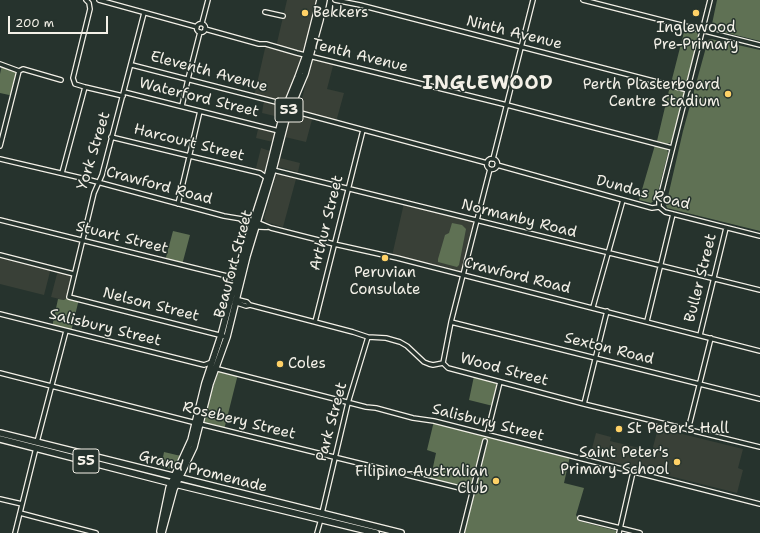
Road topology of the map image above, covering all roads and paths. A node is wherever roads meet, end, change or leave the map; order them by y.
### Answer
1 (86, 0) edge
2 (100, 0) edge
3 (208, 0) edge
4 (320, 0) edge
5 (324, 0) edge
6 (335, 0) edge
7 (533, 0) edge
8 (583, 0) edge
9 (710, 0) edge
10 (265, 12) dead end
11 (144, 13) junction
12 (283, 16) dead end
13 (202, 23) junction
14 (197, 27) junction
15 (206, 29) junction
16 (703, 31) junction
17 (200, 32) junction
18 (760, 45) edge
19 (521, 47) junction
20 (308, 55) junction
21 (0, 64) edge
22 (132, 65) junction
23 (19, 71) junction
24 (61, 80) dead end
25 (188, 80) junction
26 (84, 87) junction
27 (688, 90) junction
28 (123, 94) junction
29 (280, 103) junction
30 (289, 104) junction
31 (506, 105) junction
32 (182, 106) junction
33 (200, 111) junction
34 (286, 111) junction
35 (297, 112) junction
36 (280, 124) junction
37 (269, 128) junction
38 (363, 130) junction
39 (280, 132) junction
40 (112, 136) junction
41 (0, 146) edge
42 (672, 148) junction
43 (189, 156) junction
44 (0, 158) edge
45 (493, 158) junction
46 (487, 162) junction
47 (497, 165) junction
48 (490, 169) junction
49 (271, 171) junction
50 (62, 173) junction
51 (260, 173) junction
52 (267, 178) junction
53 (98, 183) junction
54 (348, 189) junction
55 (623, 200) junction
56 (178, 204) junction
57 (660, 207) junction
58 (673, 214) junction
59 (0, 220) edge
60 (477, 220) junction
61 (255, 223) junction
62 (726, 228) junction
63 (760, 236) edge
64 (82, 240) junction
65 (334, 244) junction
66 (608, 253) junction
67 (0, 255) edge
68 (662, 266) junction
69 (74, 274) junction
70 (235, 275) junction
71 (463, 276) junction
72 (713, 280) junction
73 (760, 290) edge
74 (69, 297) joint
75 (233, 300) junction
76 (593, 307) junction
77 (607, 311) junction
78 (0, 314) edge
79 (647, 321) junction
80 (315, 322) junction
81 (451, 322) junction
82 (66, 331) junction
83 (700, 335) junction
84 (224, 336) junction
85 (368, 337) junction
86 (711, 338) junction
87 (760, 351) edge
88 (595, 358) junction
89 (443, 363) junction
90 (204, 365) junction
91 (213, 366) junction
92 (0, 373) edge
93 (208, 373) junction
94 (500, 382) junction
95 (699, 384) junction
96 (52, 386) junction
97 (760, 399) edge
98 (349, 402) junction
99 (584, 404) junction
100 (198, 424) junction
101 (688, 430) junction
102 (0, 433) edge
103 (486, 434) junction
104 (0, 439) edge
105 (485, 441) dead end
106 (36, 445) junction
107 (760, 447) edge
108 (191, 456) junction
109 (335, 458) junction
110 (633, 472) junction
111 (176, 477) junction
112 (163, 481) junction
113 (191, 481) junction
114 (174, 484) junction
115 (472, 491) junction
116 (0, 499) edge
117 (22, 504) junction
118 (760, 504) edge
119 (20, 513) junction
120 (321, 516) junction
121 (580, 518) dead end
122 (162, 520) junction
123 (620, 528) junction
124 (14, 533) edge
125 (96, 533) edge
126 (161, 533) edge
127 (317, 533) edge
128 (376, 533) edge
129 (401, 533) edge
130 (462, 533) edge
131 (619, 533) edge
132 (640, 533) edge

1 - 26 street, Waterford Street
2 - 11 street
3 - 13 street
4 - 20 main road, Beaufort Street / 53
5 - 20 main road, Beaufort Street / 53
6 - 19 street, Ninth Avenue
7 - 19 street
8 - 16 street
9 - 16 street
10 - 12 street
11 - 14 street
11 - 22 street, York Street
13 - 14 street
13 - 15 street
14 - 17 street
15 - 17 street
15 - 20 street, Tenth Avenue
16 - 18 street
16 - 27 street
17 - 25 street
19 - 27 street, Ninth Avenue
19 - 31 street
20 - 30 main road, Beaufort Street / 53
20 - 31 street, Tenth Avenue
21 - 23 street
22 - 25 street, Eleventh Avenue
22 - 28 street, York Street
23 - 24 street
23 - 41 street
25 - 29 street, Eleventh Avenue
25 - 32 street
26 - 28 street, Waterford Street
26 - 50 street
27 - 42 street
28 - 32 street, Waterford Street
28 - 40 street, York Street
29 - 30 street, Eleventh Avenue
29 - 34 street, Eleventh Avenue
30 - 34 main road, Beaufort Street / 53
30 - 35 street
31 - 42 street, Tenth Avenue
31 - 45 street
32 - 33 street, Waterford Street
33 - 37 street, Waterford Street
33 - 43 street
34 - 35 street
34 - 36 main road, Beaufort Street / 53
34 - 39 main road, Beaufort Street / 53
35 - 38 street
36 - 37 street, Waterford Street
36 - 39 main road, Beaufort Street / 53
37 - 39 street, Waterford Street
38 - 46 street
38 - 54 street, Arthur Street
39 - 49 main road, Beaufort Street / 53
40 - 43 street, Harcourt Street
40 - 53 street, York Street
42 - 57 street
43 - 51 street, Harcourt Street
43 - 56 street
44 - 50 street, Crawford Road
45 - 46 street
45 - 47 street
46 - 48 street
47 - 48 street
47 - 55 street, Dundas Road
48 - 60 street
49 - 51 street, Harcourt Street
49 - 52 main road, Beaufort Street / 53
49 - 54 street, Normanby Road
49 - 61 main road, Beaufort Street / 53
50 - 53 street, Crawford Road
51 - 52 street, Harcourt Street
52 - 61 main road, Beaufort Street / 53
53 - 56 street, Crawford Road
53 - 64 street, York Street
54 - 60 street, Normanby Road
54 - 65 street, Arthur Street
55 - 57 street, Dundas Road
55 - 66 street
56 - 61 street, Crawford Road
57 - 58 street, Dundas Road
58 - 62 street, Dundas Road
58 - 68 street
59 - 64 street, Stuart Street
60 - 66 street, Normanby Road
60 - 71 street
61 - 65 street, Crawford Road
61 - 70 main road, Beaufort Street / 53
61 - 75 main road, Beaufort Street / 53
62 - 63 street, Dundas Road
62 - 72 street, Buller Street
64 - 69 street, York Street
64 - 70 street, Stuart Street
65 - 71 street, Crawford Road
65 - 80 street, Arthur Street
66 - 68 street, Normanby Road
66 - 76 street
67 - 69 street
68 - 72 street, Normanby Road
68 - 79 street
69 - 74 street, York Street
70 - 75 main road, Beaufort Street / 53
71 - 76 street, Crawford Road
71 - 81 street
72 - 73 street, Normanby Road
72 - 83 street, Buller Street
74 - 84 street, Nelson Street
75 - 80 street, Wood Street
75 - 84 main road, Beaufort Street / 53
76 - 77 street, Crawford Road
77 - 79 street, Crawford Road
77 - 88 street
78 - 82 street, Salisbury Street
79 - 83 street, Crawford Road
80 - 85 street, Wood Street
81 - 88 street, Sexton Road
81 - 89 street
82 - 90 street, Salisbury Street
82 - 96 street
83 - 86 street, Crawford Road
84 - 91 main road, Beaufort Street / 53
85 - 89 street, Wood Street
85 - 98 street, Park Street
86 - 87 street, Crawford Road
86 - 95 street, Buller Street
88 - 95 street, Sexton Road
88 - 99 street
89 - 94 street, Wood Street
90 - 91 street
90 - 93 street
91 - 93 main road, Beaufort Street / 53
91 - 98 street, Salisbury Street
91 - 100 main road, Beaufort Street / 53
92 - 96 street, Rosebery Street
93 - 100 main road, Beaufort Street / 53
94 - 99 street, Wood Street
94 - 103 street
95 - 97 street, Sexton Road
95 - 101 street, Buller Street
96 - 100 street, Rosebery Street
96 - 106 street
98 - 103 street, Salisbury Street
98 - 109 street, Park Street
99 - 101 street, Wood Street
100 - 108 main road, Beaufort Street / 53
100 - 109 street, Rosebery Street
100 - 111 main road, Beaufort Street / 53
101 - 107 street, Wood Street
102 - 106 main road, Grand Promenade / 55
103 - 110 street, Salisbury Street
104 - 106 main road, Grand Promenade / 55
105 - 115 street
106 - 111 main road, Grand Promenade / 55
106 - 112 main road, Grand Promenade / 55
106 - 117 street
108 - 111 main road, Beaufort Street / 53
108 - 113 main road
109 - 115 street, Rosebery Street
109 - 120 street, Park Street
110 - 118 street, Salisbury Street
110 - 123 street
111 - 113 main road, Grand Promenade / 55
111 - 114 main road, Beaufort Street / 53
112 - 114 main road, Grand Promenade / 55
112 - 122 main road
113 - 120 main road, Grand Promenade / 55
114 - 120 main road, Grand Promenade / 55
114 - 122 main road, Beaufort Street / 53
114 - 126 main road, Beaufort Street / 53
115 - 130 street
116 - 117 street
117 - 119 street
119 - 124 street
119 - 125 street
120 - 127 street, Park Street
120 - 128 main road, Grand Promenade / 55
120 - 129 main road, Grand Promenade / 55
121 - 123 street
122 - 126 main road, Beaufort Street / 53
123 - 131 street
123 - 132 street

